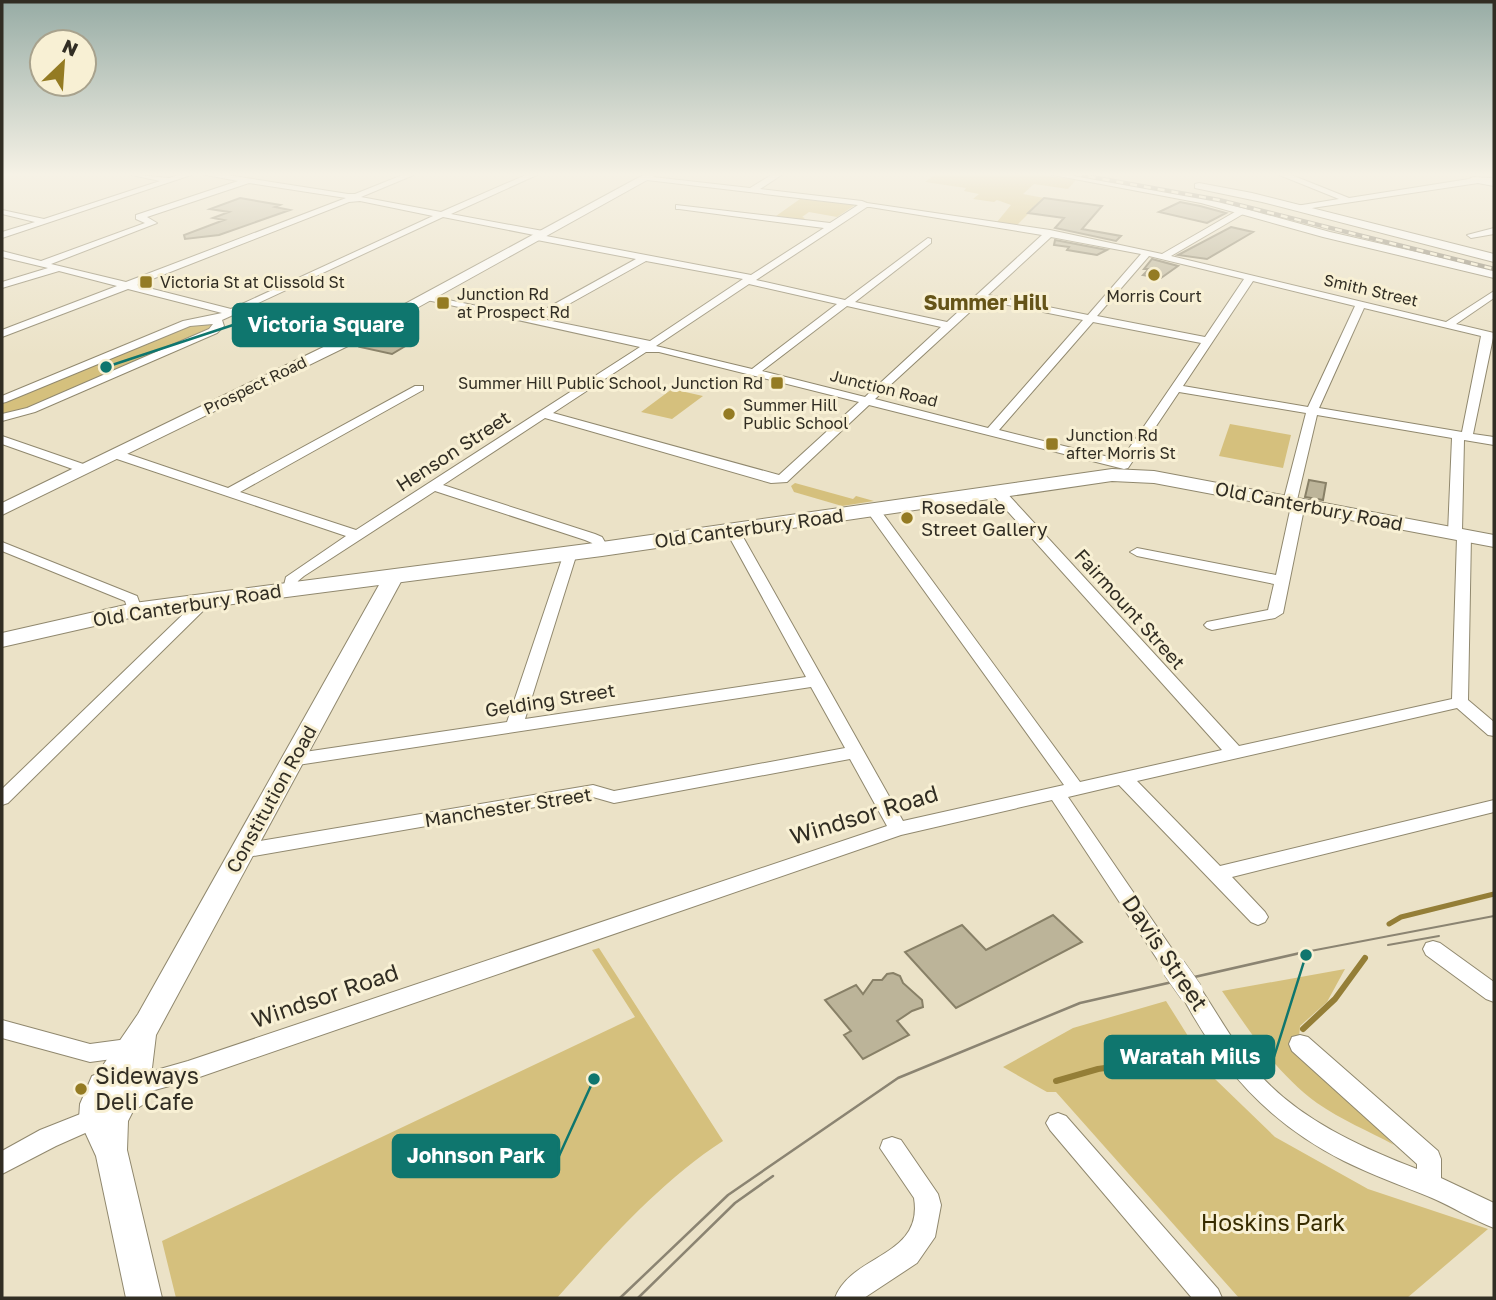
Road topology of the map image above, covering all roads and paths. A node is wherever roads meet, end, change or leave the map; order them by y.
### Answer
1 (121, 235) edge
2 (257, 235) edge
3 (400, 235) edge
4 (534, 235) edge
5 (819, 235) edge
6 (1048, 235) edge
7 (1058, 235) edge
8 (1201, 235) edge
9 (1327, 235) edge
10 (1407, 235) edge
11 (540, 236) junction
12 (928, 241) dead end
13 (1147, 253) junction
14 (2, 254) edge
15 (1163, 257) junction
16 (644, 258) junction
17 (1494, 258) edge
18 (42, 264) junction
19 (59, 268) junction
20 (1494, 274) edge
21 (1250, 278) junction
22 (749, 280) junction
23 (2, 285) edge
24 (127, 285) junction
25 (1494, 294) edge
26 (427, 297) junction
27 (982, 297) junction
28 (846, 303) junction
29 (1360, 304) junction
30 (233, 312) junction
31 (1091, 318) junction
32 (214, 320) junction
33 (533, 320) junction
34 (2, 325) edge
35 (1448, 325) junction
36 (950, 326) junction
37 (14, 329) junction
38 (2, 334) edge
39 (1491, 335) edge
40 (347, 341) junction
41 (1207, 341) junction
42 (648, 346) junction
43 (753, 373) junction
44 (419, 388) dead end
45 (1176, 388) junction
46 (2, 400) edge
47 (866, 401) junction
48 (1311, 411) junction
49 (543, 414) junction
50 (2, 418) edge
51 (990, 433) junction
52 (1463, 436) junction
53 (2, 440) edge
54 (1494, 441) edge
55 (115, 454) junction
56 (85, 468) junction
57 (1126, 470) junction
58 (433, 486) junction
59 (998, 492) junction
60 (228, 493) junction
61 (1294, 503) junction
62 (2, 509) edge
63 (873, 510) junction
64 (733, 530) junction
65 (1460, 534) junction
66 (358, 535) junction
67 (1494, 541) edge
68 (2, 546) edge
69 (602, 549) junction
70 (1137, 552) dead end
71 (570, 554) junction
72 (394, 576) junction
73 (1282, 581) junction
74 (290, 589) junction
75 (206, 600) junction
76 (134, 610) junction
77 (1212, 625) dead end
78 (2, 640) edge
79 (815, 681) junction
80 (1460, 702) junction
81 (513, 727) junction
82 (1494, 732) edge
83 (855, 752) junction
84 (1234, 752) junction
85 (291, 760) junction
86 (1123, 778) junction
87 (1065, 790) junction
88 (2, 799) edge
89 (1494, 806) edge
90 (898, 829) junction
91 (242, 851) junction
92 (1217, 874) junction
93 (1258, 917) dead end
94 (1433, 949) dead end
95 (1494, 993) edge
96 (2, 1029) edge
97 (1300, 1044) dead end
98 (120, 1082) junction
99 (1058, 1123) dead end
100 (892, 1148) dead end
101 (11, 1158) edge
102 (1429, 1184) junction
103 (1494, 1216) edge
104 (144, 1298) edge
105 (848, 1298) edge
106 (1209, 1298) edge

1 - 18 street
2 - 24 street
3 - 30 street
4 - 11 street
5 - 22 street, Henson Street
6 - 27 street
7 - 13 street, Smith Street
8 - 15 street
9 - 20 street
10 - 17 street
11 - 16 street
11 - 26 street, Prospect Road
12 - 28 street
13 - 15 street, Smith Street
13 - 31 street
14 - 18 street
15 - 21 street, Smith Street
16 - 22 street
16 - 33 street
18 - 19 street
19 - 23 street
19 - 24 street
21 - 29 street, Smith Street
21 - 41 street
22 - 28 street
22 - 42 street, Henson Street
24 - 30 street
24 - 37 street
25 - 35 street
26 - 33 street, Junction Road
26 - 40 street, Prospect Road
27 - 31 street
27 - 36 street
28 - 36 street
28 - 43 street
29 - 35 street, Smith Street
29 - 48 street
30 - 32 street
30 - 40 street
31 - 41 street
31 - 51 street
32 - 46 street
32 - 50 street
33 - 42 street, Junction Road
34 - 37 street
35 - 39 street, Smith Street
36 - 47 street
37 - 38 street
39 - 52 street
40 - 55 street, Prospect Road
41 - 45 street
42 - 43 street, Junction Road
42 - 49 street, Henson Street
43 - 47 street, Junction Road
44 - 60 street
45 - 48 street
45 - 57 street
47 - 49 street
47 - 51 street, Junction Road
48 - 52 street
48 - 61 street
49 - 58 street, Henson Street
51 - 57 street, Junction Road
52 - 54 street
52 - 65 street
53 - 56 street
55 - 56 street, Prospect Road
55 - 60 street
56 - 62 street, Prospect Road
57 - 59 main road, Old Canterbury Road
57 - 61 main road, Old Canterbury Road
58 - 66 street, Henson Street
58 - 69 street
59 - 63 main road, Old Canterbury Road
59 - 84 street, Fairmount Street
60 - 66 street
61 - 65 main road, Old Canterbury Road
61 - 73 street
63 - 64 main road, Old Canterbury Road
63 - 87 street, Davis Street
64 - 69 main road, Old Canterbury Road
64 - 79 street
65 - 67 main road, Old Canterbury Road
65 - 80 street
66 - 74 street, Henson Street
68 - 76 street
69 - 71 main road, Old Canterbury Road
70 - 73 street
71 - 72 main road, Old Canterbury Road
71 - 81 street
72 - 74 main road, Old Canterbury Road
72 - 85 street, Constitution Road
73 - 77 street
74 - 75 main road, Old Canterbury Road
75 - 76 main road, Old Canterbury Road
75 - 88 street
76 - 78 main road, Old Canterbury Road
79 - 81 street, Gelding Street
79 - 83 street
80 - 82 street
80 - 84 street, Windsor Road
81 - 85 street, Gelding Street
83 - 90 street
83 - 91 street, Manchester Street
84 - 86 street, Windsor Road
85 - 91 street, Constitution Road
86 - 87 street, Windsor Road
86 - 92 street
87 - 90 street, Windsor Road
87 - 102 street, Davis Street, bridge
89 - 92 street
90 - 98 street, Windsor Road
91 - 98 street, Constitution Road
92 - 93 street
94 - 95 street
96 - 98 street
97 - 102 street
98 - 101 street, Windsor Road
98 - 104 street
99 - 106 street
100 - 105 street
102 - 103 street, Davis Street

